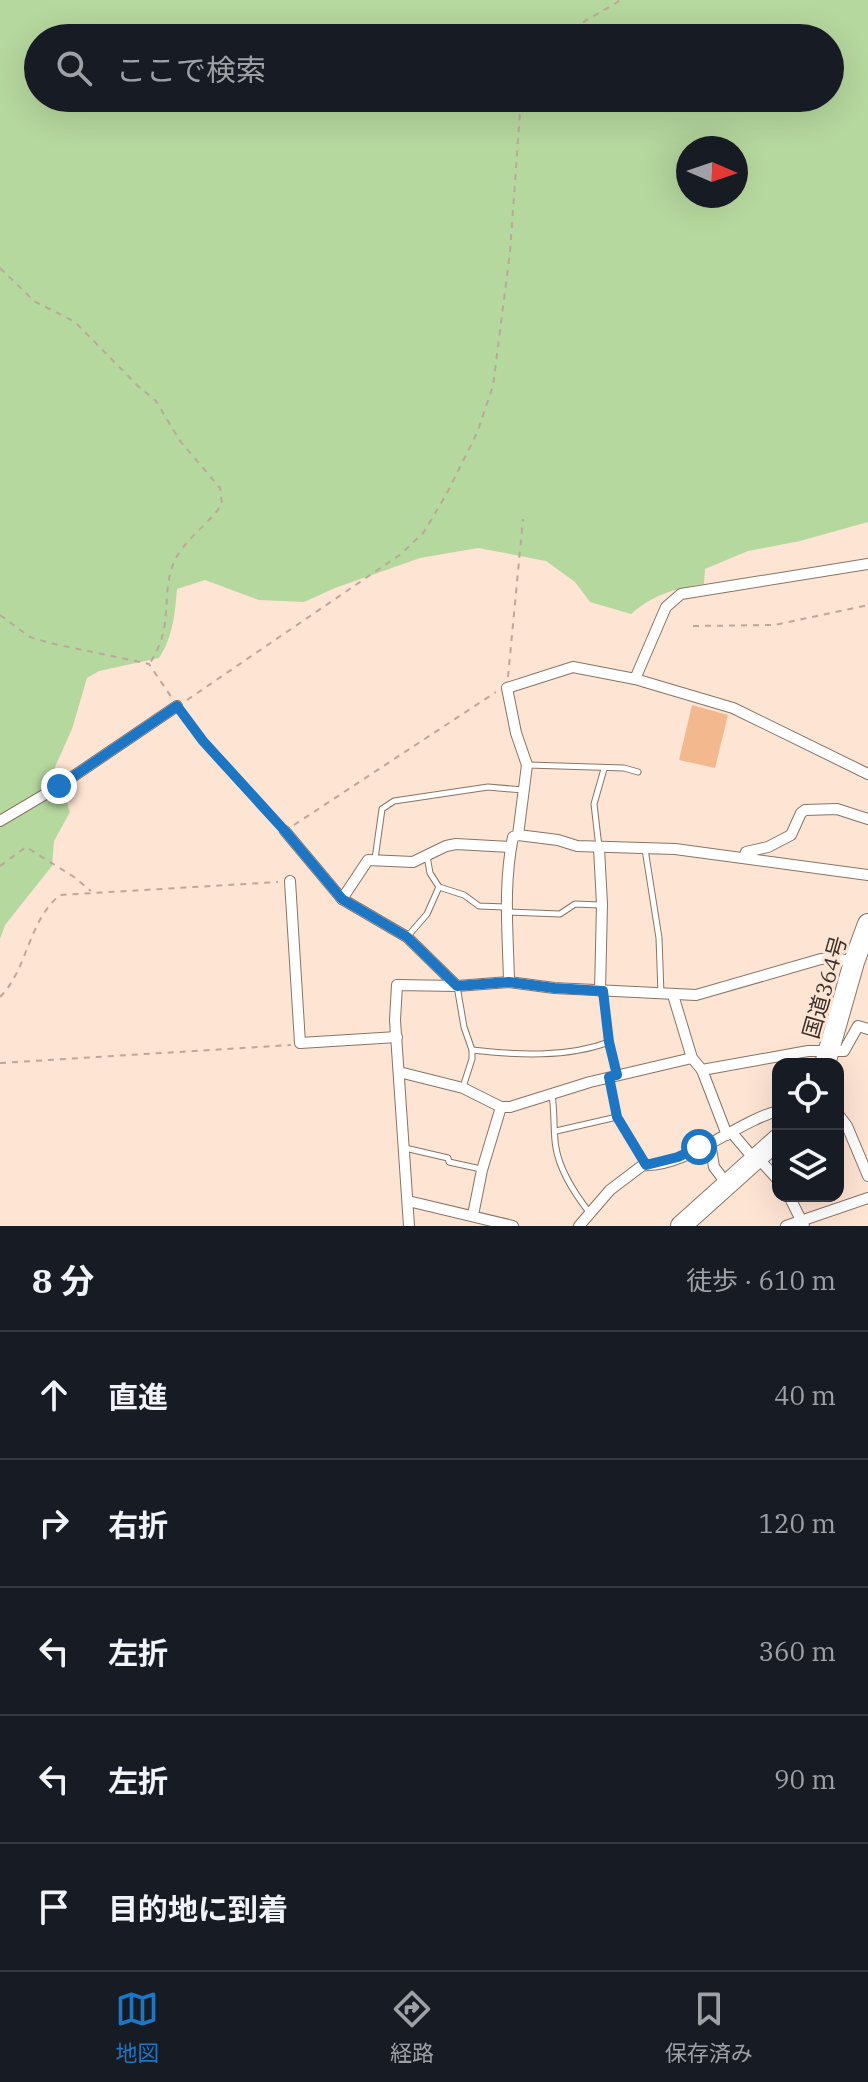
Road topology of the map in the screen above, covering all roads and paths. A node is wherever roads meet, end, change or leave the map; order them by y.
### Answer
1 (621, 0) edge
2 (581, 24) edge
3 (520, 112) edge
4 (0, 268) edge
5 (523, 519) dead end
6 (868, 564) edge
7 (868, 605) edge
8 (0, 615) edge
9 (693, 626) dead end
10 (149, 664) junction
11 (635, 679) junction
12 (507, 688) junction
13 (177, 706) junction
14 (527, 765) junction
15 (604, 769) junction
16 (638, 772) dead end
17 (868, 774) edge
18 (524, 790) junction
19 (868, 819) edge
20 (0, 821) edge
21 (285, 831) junction
22 (518, 835) junction
23 (511, 847) junction
24 (599, 848) junction
25 (645, 848) junction
26 (427, 856) junction
27 (744, 858) junction
28 (375, 859) junction
29 (0, 866) edge
30 (868, 875) edge
31 (290, 881) joint
32 (439, 887) junction
33 (92, 891) junction
34 (342, 899) junction
35 (602, 905) junction
36 (507, 910) junction
37 (868, 924) edge
38 (407, 937) junction
39 (854, 962) junction
40 (509, 982) junction
41 (457, 986) junction
42 (601, 991) junction
43 (667, 995) junction
44 (0, 997) edge
45 (868, 1029) edge
46 (397, 1037) junction
47 (609, 1042) junction
48 (300, 1043) junction
49 (472, 1050) junction
50 (828, 1057) edge
51 (692, 1058) junction
52 (0, 1063) edge
53 (702, 1070) junction
54 (399, 1072) junction
55 (613, 1076) junction
56 (463, 1088) junction
57 (552, 1095) junction
58 (501, 1107) junction
59 (772, 1112) edge
60 (617, 1117) junction
61 (844, 1124) edge
62 (555, 1132) junction
63 (730, 1134) junction
64 (710, 1143) junction
65 (772, 1145) edge
66 (403, 1148) junction
67 (757, 1159) junction
68 (646, 1165) junction
69 (482, 1170) junction
70 (772, 1174) edge
71 (868, 1176) edge
72 (727, 1184) junction
73 (868, 1198) edge
74 (408, 1201) junction
75 (792, 1202) edge
76 (473, 1215) junction
77 (586, 1221) edge
78 (803, 1223) edge
79 (409, 1226) edge
80 (513, 1226) edge
81 (681, 1226) edge
82 (786, 1226) edge

1 - 2 path
3 - 13 path
4 - 10 path
5 - 12 path
6 - 11 street
7 - 9 path
8 - 10 path
10 - 13 path
11 - 12 street
11 - 17 street
12 - 14 street
12 - 21 path
13 - 20 street
13 - 21 path
14 - 15 lane
14 - 18 street
15 - 16 lane
15 - 24 lane
18 - 22 street
18 - 28 lane
19 - 27 street
21 - 34 street
22 - 23 street
22 - 24 street
23 - 26 street
23 - 36 street
24 - 25 street
24 - 35 street
25 - 27 street
25 - 43 lane
26 - 28 street
26 - 32 lane
27 - 30 street
28 - 34 street
29 - 33 path
31 - 33 path
31 - 48 street
32 - 36 lane
32 - 38 lane
33 - 44 path
34 - 38 street
35 - 36 lane
35 - 42 street
36 - 40 street
37 - 39 highway, 国道364号
38 - 41 street
39 - 43 street
39 - 50 highway, 国道364号
40 - 41 street
40 - 42 street
41 - 46 street
41 - 49 lane
42 - 43 street
42 - 47 lane
43 - 51 street
45 - 50 street
46 - 48 street
46 - 54 street
47 - 49 lane
47 - 55 lane
48 - 52 path
49 - 56 lane
50 - 53 street
51 - 53 street
51 - 55 street
53 - 63 street
54 - 56 street
54 - 66 street
55 - 57 street
55 - 60 lane
56 - 58 street
57 - 58 street
57 - 62 lane
58 - 69 street
59 - 63 street
60 - 62 lane
60 - 68 lane
61 - 71 street
62 - 77 lane
63 - 64 street
63 - 67 street
64 - 68 street
64 - 72 street
65 - 67 highway
66 - 69 lane
66 - 74 street
67 - 70 street
67 - 72 highway
68 - 77 street
69 - 76 street
72 - 81 highway
73 - 78 street
74 - 76 street
74 - 79 street
75 - 78 street
76 - 80 street
78 - 82 street

